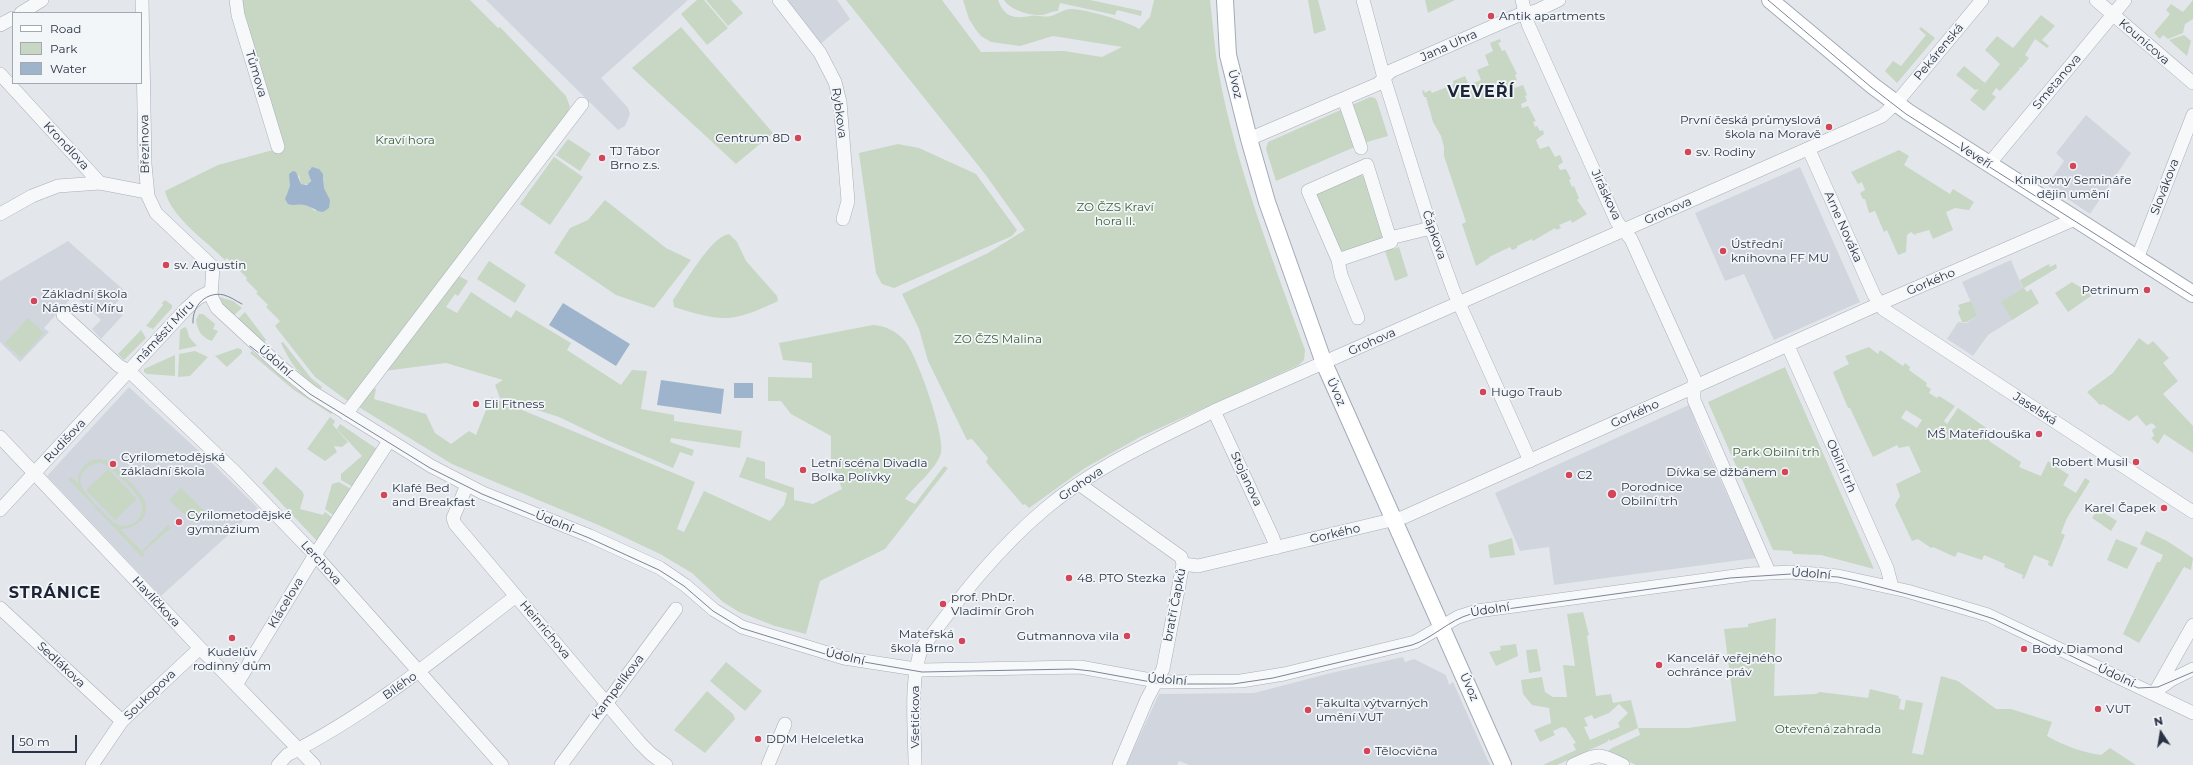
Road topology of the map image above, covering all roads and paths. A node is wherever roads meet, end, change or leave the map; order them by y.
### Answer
1 (42, 0) edge
2 (142, 0) edge
3 (236, 0) edge
4 (779, 0) edge
5 (1225, 0) edge
6 (1363, 0) edge
7 (1522, 0) edge
8 (1559, 0) edge
9 (1770, 0) edge
10 (1982, 0) edge
11 (2096, 0) edge
12 (2125, 0) edge
13 (23, 12) edge
14 (1525, 13) junction
15 (2113, 15) junction
16 (12, 19) edge
17 (0, 26) edge
18 (0, 74) edge
19 (1384, 78) junction
20 (2192, 81) edge
21 (1344, 99) junction
22 (582, 104) dead end
23 (1896, 104) junction
24 (2193, 115) edge
25 (1249, 139) junction
26 (278, 147) dead end
27 (1809, 150) junction
28 (1364, 157) junction
29 (1989, 164) junction
30 (100, 183) junction
31 (147, 192) junction
32 (0, 214) edge
33 (843, 219) dead end
34 (2074, 219) junction
35 (1431, 228) junction
36 (1624, 230) junction
37 (1390, 238) junction
38 (2137, 259) junction
39 (1338, 260) junction
40 (210, 291) junction
41 (2193, 294) edge
42 (1459, 303) junction
43 (1879, 304) junction
44 (63, 314) dead end
45 (1358, 318) dead end
46 (1788, 346) junction
47 (1324, 363) junction
48 (129, 371) junction
49 (1694, 387) junction
50 (1214, 411) junction
51 (346, 414) junction
52 (0, 437) edge
53 (389, 441) junction
54 (1530, 461) junction
55 (35, 473) junction
56 (1079, 484) junction
57 (467, 485) junction
58 (0, 510) edge
59 (2193, 512) edge
60 (1394, 520) junction
61 (1276, 548) junction
62 (315, 555) junction
63 (1183, 564) junction
64 (1769, 572) junction
65 (1892, 587) junction
66 (516, 596) junction
67 (676, 609) dead end
68 (1, 610) edge
69 (2193, 625) edge
70 (1442, 627) junction
71 (200, 648) junction
72 (2193, 669) edge
73 (917, 670) junction
74 (419, 672) junction
75 (1157, 681) junction
76 (236, 685) junction
77 (2154, 694) junction
78 (606, 703) junction
79 (2193, 713) edge
80 (122, 721) junction
81 (786, 724) dead end
82 (297, 750) junction
83 (92, 765) edge
84 (278, 765) edge
85 (314, 765) edge
86 (502, 765) edge
87 (561, 765) edge
88 (666, 765) edge
89 (768, 765) edge
90 (915, 765) edge
91 (1119, 765) edge
92 (1503, 765) edge
93 (1573, 765) edge
94 (1622, 765) edge

1 - 13 street
2 - 31 street, Březinova
3 - 26 street, Tůmova
4 - 33 street, Rybkova
5 - 25 main road, Úvoz
6 - 19 street, Čápkova
7 - 14 street, Jiráskova
8 - 14 street, Jana Uhra
9 - 23 main road, Veveří
10 - 23 street, Pekárenská
11 - 15 street, Kounicova
12 - 15 street, Smetanova
14 - 19 street, Jana Uhra
14 - 36 street, Jiráskova
15 - 20 street, Kounicova
15 - 29 street, Smetanova
16 - 17 street
18 - 30 street, Krondlova
19 - 21 street, Jana Uhra
19 - 35 street, Čápkova
21 - 25 street, Jana Uhra
21 - 28 street
22 - 51 street
23 - 27 street, Grohova
23 - 29 main road, Veveří
24 - 38 street, Slovákova
25 - 47 main road, Úvoz
27 - 36 street, Grohova
27 - 43 street, Arne Nováka
28 - 37 street
28 - 39 street
29 - 34 main road, Veveří
30 - 31 street
30 - 32 street
31 - 40 street, Březinova
34 - 38 main road, Veveří
34 - 43 street, Gorkého
35 - 37 street
35 - 42 street, Čápkova
36 - 42 street, Grohova
36 - 49 street, Jiráskova
37 - 39 street
38 - 41 main road, Veveří
39 - 45 street
40 - 48 street, náměstí Míru
40 - 51 street, Údolní
42 - 47 street, Grohova
42 - 54 street, Čápkova
43 - 46 street, Gorkého
43 - 59 street, Jaselská
44 - 48 street, náměstí Míru
46 - 49 street, Gorkého
46 - 65 street, Obilní trh
47 - 50 street, Grohova
47 - 60 main road, Úvoz
48 - 55 street, Rudišova
48 - 62 street, Lerchova
49 - 54 street, Gorkého
49 - 64 street
50 - 56 street, Grohova
50 - 61 street, Stojanova
51 - 53 street, Údolní
52 - 55 street, Havlíčkova
53 - 57 street, Údolní
53 - 62 street, Klácelova
54 - 60 street, Gorkého
55 - 58 street, Rudišova
55 - 71 street, Havlíčkova
56 - 63 street, bratří Čapků
56 - 73 street, Grohova
57 - 66 street, Heinrichova
57 - 73 street, Údolní
60 - 61 street, Gorkého
60 - 70 main road, Úvoz
61 - 63 street, Gorkého
62 - 74 street, Lerchova
62 - 76 street, Klácelova
63 - 75 street, bratří Čapků
64 - 65 street, Údolní
64 - 70 street, Údolní
65 - 77 street, Údolní
66 - 74 street, Bílého
66 - 78 street, Heinrichova
67 - 78 street, Kampelíkova
68 - 80 street, Sedlákova
69 - 77 street
70 - 75 street, Údolní
70 - 92 main road, Úvoz
71 - 76 street, Havlíčkova
71 - 80 street, Soukopova
72 - 77 street
73 - 75 street, Údolní
73 - 90 street, Všetičkova
74 - 82 street, Bílého
74 - 86 street, Lerchova
75 - 91 street, bratří Čapků
76 - 82 street, Havlíčkova
77 - 79 street, Údolní
78 - 87 street, Kampelíkova
78 - 88 street, Heinrichova
80 - 83 street, Soukopova
81 - 89 street
82 - 84 street, Bílého
82 - 85 street, Havlíčkova
93 - 94 street

